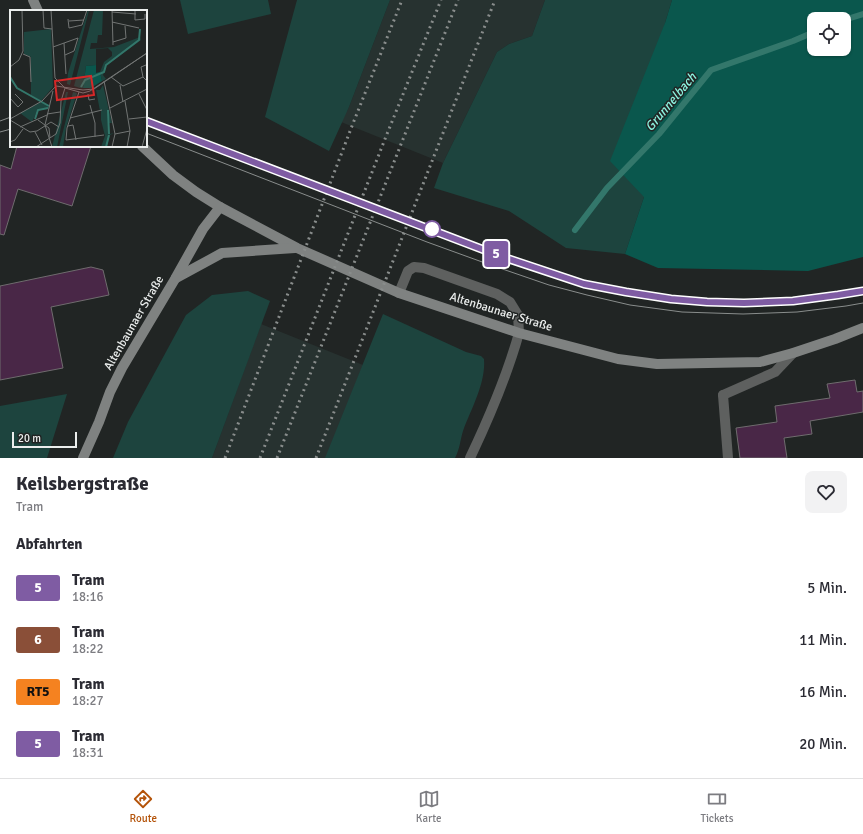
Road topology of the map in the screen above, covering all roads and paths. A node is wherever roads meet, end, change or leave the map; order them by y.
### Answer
1 (32, 0) edge
2 (37, 10) edge
3 (143, 147) edge
4 (220, 207) junction
5 (297, 248) junction
6 (175, 279) junction
7 (399, 293) junction
8 (863, 328) edge
9 (519, 333) junction
10 (794, 353) junction
11 (83, 458) edge
12 (470, 458) edge
13 (728, 458) edge

1 - 2 main road
3 - 4 main road, Altenbaunaer Straße
4 - 5 main road, Altenbaunaer Straße
4 - 6 main road, Altenbaunaer Straße
5 - 6 main road
5 - 7 main road, Altenbaunaer Straße
6 - 11 main road, Altenbaunaer Straße
7 - 9 main road, Altenbaunaer Straße
7 - 9 street
8 - 10 main road, Altenbaunaer Straße
9 - 10 main road, Altenbaunaer Straße
9 - 12 street
10 - 13 street, Altenbaunaer Straße

